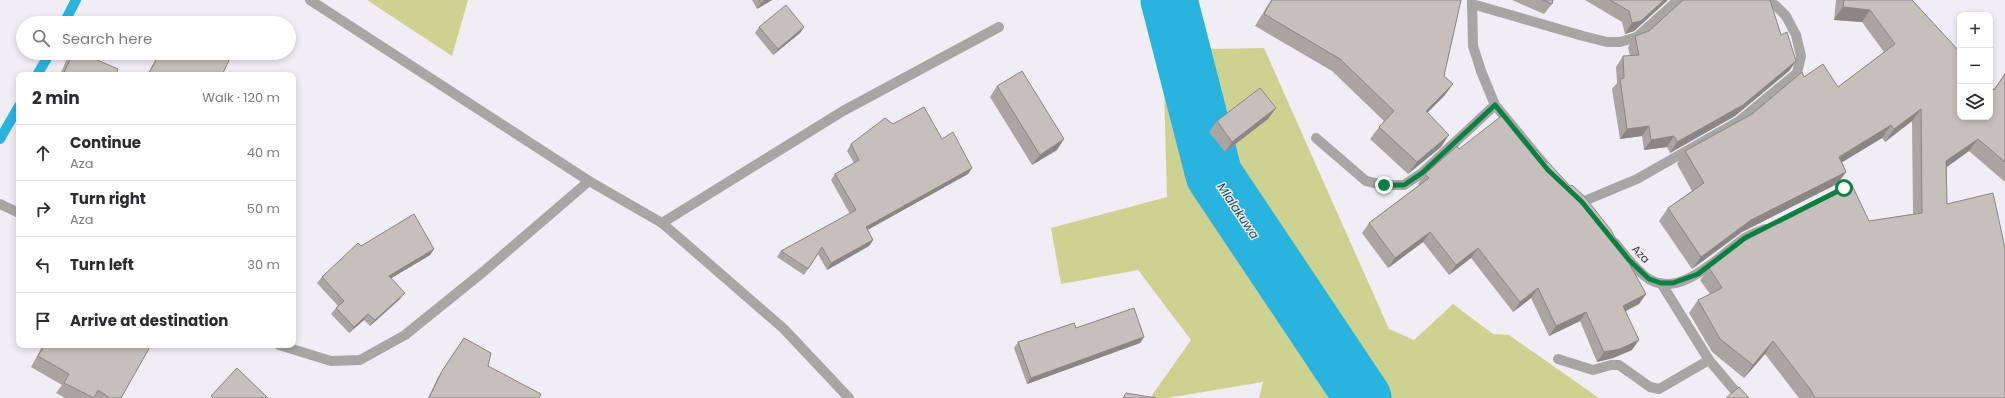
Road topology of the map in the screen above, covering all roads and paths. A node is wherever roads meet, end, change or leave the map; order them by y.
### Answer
1 (310, 0) edge
2 (1678, 0) edge
3 (1764, 0) edge
4 (1472, 2) edge
5 (999, 27) dead end
6 (1495, 105) junction
7 (1316, 138) dead end
8 (1548, 170) edge
9 (590, 181) junction
10 (1582, 202) edge
11 (0, 204) edge
12 (16, 212) edge
13 (662, 223) junction
14 (1773, 224) edge
15 (1610, 236) edge
16 (1661, 283) junction
17 (288, 348) edge
18 (1558, 359) dead end
19 (1709, 360) junction
20 (849, 398) edge
21 (1741, 398) edge

1 - 9 street
2 - 4 street
3 - 10 street
4 - 6 street
5 - 13 street
6 - 7 street
6 - 8 street
9 - 13 street
9 - 17 street
11 - 12 street
13 - 20 street
14 - 16 street
15 - 16 street, Aza
16 - 19 street
18 - 19 street
19 - 21 street

